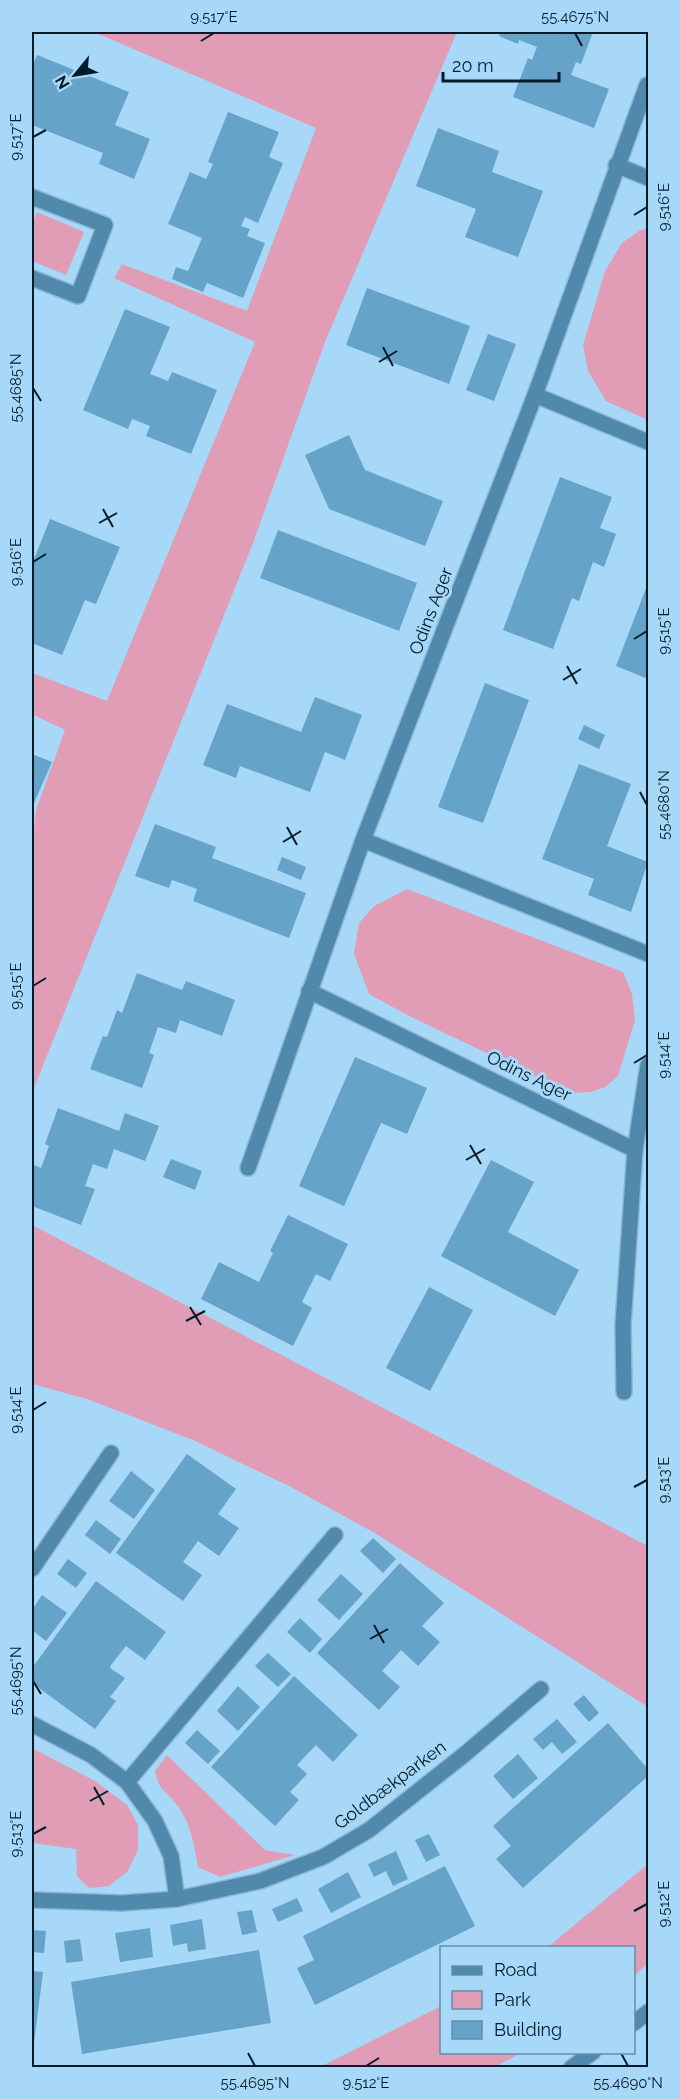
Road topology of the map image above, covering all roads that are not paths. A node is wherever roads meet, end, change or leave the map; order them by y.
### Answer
1 (647, 85) dead end
2 (616, 165) junction
3 (648, 178) edge
4 (32, 197) edge
5 (32, 278) edge
6 (535, 395) junction
7 (648, 442) edge
8 (363, 840) junction
9 (648, 954) edge
10 (309, 991) junction
11 (648, 1065) edge
12 (635, 1149) junction
13 (248, 1168) dead end
14 (624, 1392) dead end
15 (111, 1453) dead end
16 (334, 1535) dead end
17 (32, 1569) edge
18 (540, 1689) dead end
19 (32, 1724) edge
20 (127, 1782) junction
21 (177, 1899) junction
22 (32, 1900) edge
23 (648, 2012) edge
24 (635, 2022) edge
25 (590, 2054) edge
26 (571, 2067) edge

1 - 2 street, Odins Ager
2 - 3 street
2 - 6 street, Odins Ager
4 - 5 street
6 - 7 street
6 - 8 street, Odins Ager
8 - 9 street
8 - 10 street, Odins Ager
10 - 12 street, Odins Ager
10 - 13 street, Odins Ager
11 - 12 street
12 - 14 street
15 - 17 street
16 - 20 street
18 - 21 street, Goldbækparken
19 - 20 street
20 - 21 street
21 - 22 street, Goldbækparken
23 - 24 street
25 - 26 street

